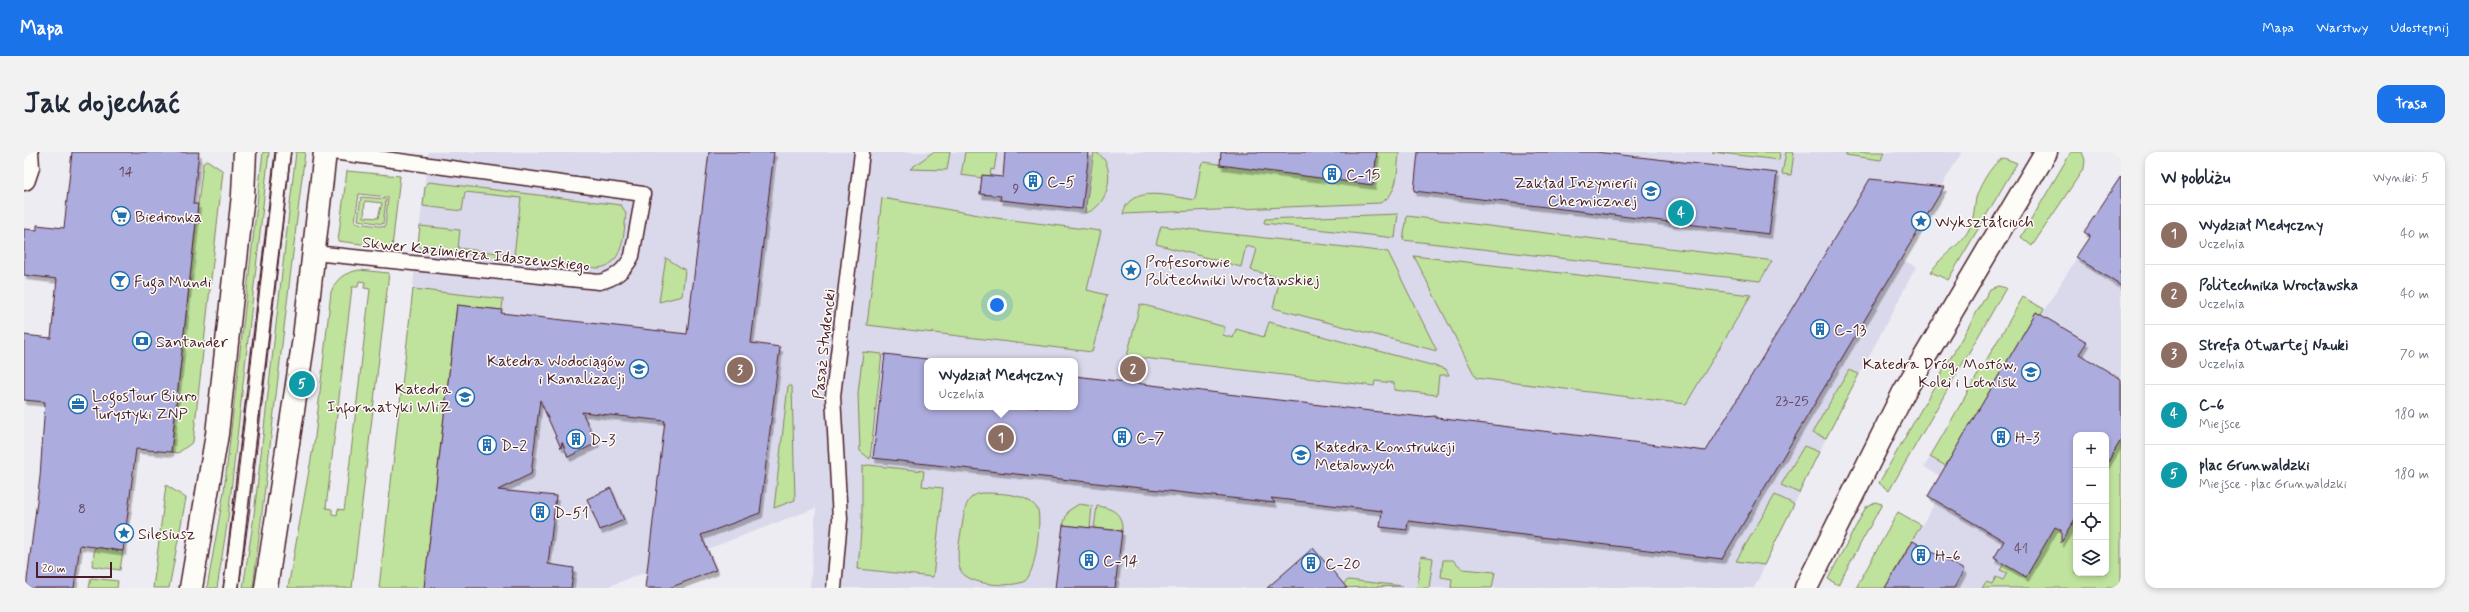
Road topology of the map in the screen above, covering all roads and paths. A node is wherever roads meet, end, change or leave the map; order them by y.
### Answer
1 (245, 152) edge
2 (283, 152) edge
3 (325, 152) edge
4 (332, 152) edge
5 (862, 152) edge
6 (2046, 152) edge
7 (314, 253) junction
8 (192, 588) edge
9 (231, 588) edge
10 (266, 588) edge
11 (834, 588) edge
12 (1806, 588) edge

1 - 8 main road
2 - 9 lane
3 - 7 main road
4 - 7 lane, Skwer Kazimierza Idaszewskiego
5 - 11 lane, Pasaż Studencki
6 - 12 main road
7 - 10 main road

